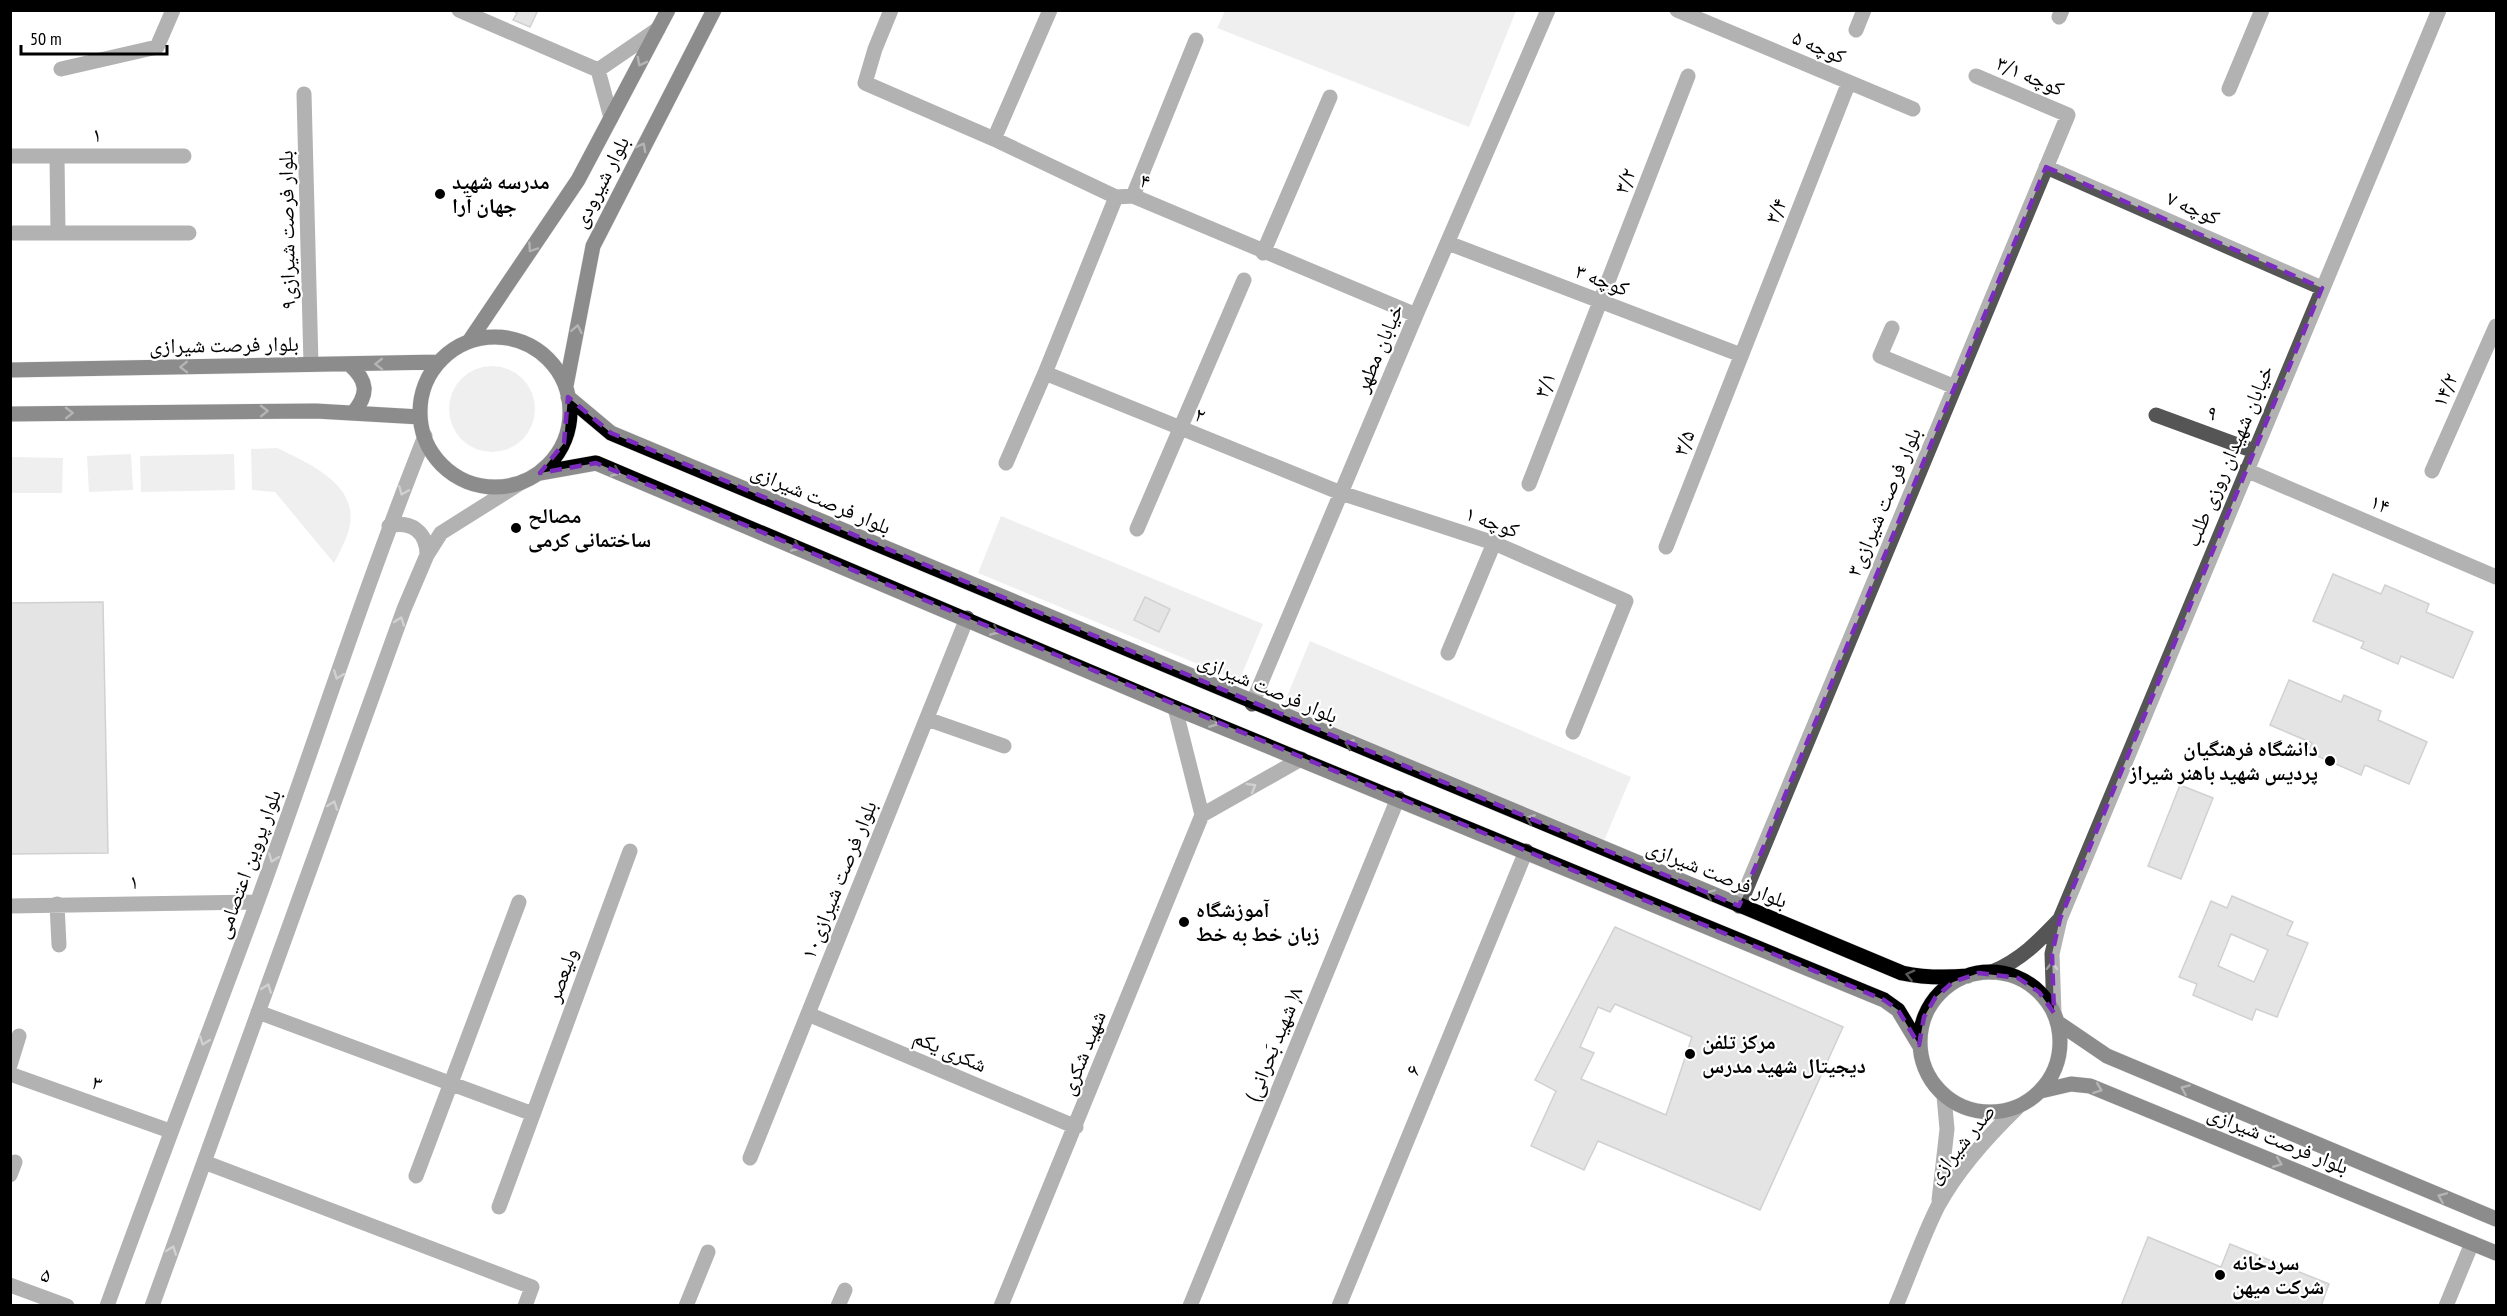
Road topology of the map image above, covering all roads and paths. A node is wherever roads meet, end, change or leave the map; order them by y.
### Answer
1 (174, 10) edge
2 (459, 10) edge
3 (668, 10) edge
4 (714, 10) edge
5 (891, 10) edge
6 (1050, 10) edge
7 (1548, 10) edge
8 (1677, 10) edge
9 (1864, 10) edge
10 (2262, 10) edge
11 (2439, 10) edge
12 (658, 29) junction
13 (1856, 30) dead end
14 (1196, 40) dead end
15 (61, 69) dead end
16 (598, 70) junction
17 (1688, 76) dead end
18 (1976, 76) dead end
19 (1849, 82) junction
20 (2229, 89) dead end
21 (304, 94) dead end
22 (1329, 97) dead end
23 (1913, 109) dead end
24 (2068, 115) joint
25 (611, 118) junction
26 (994, 139) junction
27 (10, 156) edge
28 (57, 156) junction
29 (184, 156) dead end
30 (2046, 167) junction
31 (1132, 196) junction
32 (1116, 197) junction
33 (189, 232) dead end
34 (10, 233) edge
35 (58, 233) junction
36 (1448, 243) junction
37 (1263, 253) junction
38 (1244, 280) dead end
39 (2322, 288) junction
40 (1600, 302) junction
41 (1416, 315) junction
42 (2496, 326) edge
43 (1892, 328) dead end
44 (470, 340) junction
45 (1741, 356) junction
46 (438, 362) junction
47 (311, 364) junction
48 (349, 364) junction
49 (10, 370) edge
50 (1046, 373) junction
51 (1955, 387) junction
52 (567, 392) junction
53 (352, 413) junction
54 (10, 414) edge
55 (2156, 415) dead end
56 (420, 417) junction
57 (1180, 429) junction
58 (425, 436) junction
59 (2254, 451) junction
60 (1006, 463) dead end
61 (2246, 470) junction
62 (2432, 471) dead end
63 (540, 473) junction
64 (522, 482) junction
65 (1529, 484) dead end
66 (1341, 493) junction
67 (389, 526) junction
68 (1137, 529) dead end
69 (1494, 543) junction
70 (1666, 547) dead end
71 (427, 555) junction
72 (2496, 577) edge
73 (967, 618) junction
74 (1448, 653) dead end
75 (1252, 704) junction
76 (1175, 708) junction
77 (927, 718) junction
78 (1573, 732) dead end
79 (1004, 746) dead end
80 (1301, 759) junction
81 (1398, 798) junction
82 (1202, 815) junction
83 (630, 851) dead end
84 (1526, 851) junction
85 (257, 902) junction
86 (519, 902) dead end
87 (57, 904) junction
88 (10, 906) edge
89 (1739, 906) junction
90 (2060, 919) junction
91 (59, 945) dead end
92 (1992, 972) junction
93 (1968, 976) junction
94 (258, 1012) junction
95 (808, 1014) junction
96 (2056, 1018) junction
97 (19, 1036) dead end
98 (1920, 1045) junction
99 (10, 1065) edge
100 (10, 1074) edge
101 (451, 1083) junction
102 (2041, 1091) junction
103 (1944, 1096) junction
104 (2017, 1108) junction
105 (533, 1114) junction
106 (1076, 1127) junction
107 (170, 1131) junction
108 (750, 1158) dead end
109 (204, 1162) junction
110 (416, 1176) dead end
111 (1938, 1206) junction
112 (499, 1207) dead end
113 (2496, 1219) edge
114 (2472, 1243) junction
115 (708, 1252) dead end
116 (2496, 1253) edge
117 (10, 1285) edge
118 (845, 1290) dead end
119 (67, 1305) edge
120 (107, 1305) edge
121 (152, 1305) edge
122 (525, 1305) edge
123 (686, 1305) edge
124 (838, 1305) edge
125 (1000, 1305) edge
126 (1190, 1305) edge
127 (1339, 1305) edge
128 (1896, 1305) edge
129 (2446, 1305) edge

1 - 15 street
2 - 16 street
3 - 12 main road, بلوار شیرودی
52 -> 4 main road, بلوار شیرودی
5 - 26 street, ۴
6 - 26 street
7 - 36 street, خیابان مطهر
8 - 19 street, کوچه ۵
9 - 13 street
10 - 20 street
11 - 39 street, خیابان شهیدان روزی طلب
12 - 16 street
12 -> 25 main road, بلوار شیرودی
14 - 31 street
16 - 25 street
17 - 40 street, ۳/۲
18 - 24 street, کوچه ۳/۱
19 - 23 street, کوچه ۵
19 - 45 street, ۳/۴
21 - 47 street, ۹بلوار فرصت شیرازی
22 - 37 street
24 - 30 street, ۳بلوار فرصت شیرازی
25 -> 44 main road, بلوار شیرودی
26 - 32 street, ۴
27 - 28 street, ۱
28 - 29 street, ۱
28 - 35 street
30 - 39 street, کوچه ۷
30 - 51 street, ۳بلوار فرصت شیرازی
31 - 32 street, ۴
31 - 37 street, ۴
32 - 50 street
33 - 35 street
34 - 35 street
36 - 40 street, کوچه ۳
36 - 41 street, خیابان مطهر
37 - 41 street, ۴
38 - 57 street
39 - 59 street, خیابان شهیدان روزی طلب
40 - 45 street, کوچه ۳
40 - 65 street, ۳/۱
41 - 66 street, خیابان مطهر
42 - 62 street, ۱۴/۲
43 - 51 street
44 - 46 main road
44 - 52 main road
45 - 70 street, ۳/۵
46 -> 48 main road, بلوار فرصت شیرازی
46 - 56 main road
47 - 48 main road, بلوار فرصت شیرازی
47 -> 49 main road, بلوار فرصت شیرازی
48 - 53 main road
50 - 57 street, ۲
50 - 60 street
51 - 89 street, ۳بلوار فرصت شیرازی
52 - 63 main road
52 - 75 main road, بلوار فرصت شیرازی
54 -> 53 main road
53 - 56 main road
55 - 59 street, ۹
56 - 58 main road
57 - 66 street, ۲
57 - 68 street
58 - 64 main road
58 -> 67 street, بلوار پروین اعتصامی
59 - 61 street, خیابان شهیدان روزی طلب
61 - 72 street, ۱۴
61 - 90 street, خیابان شهیدان روزی طلب
63 - 64 main road
63 -> 73 main road
64 - 71 street
66 - 69 street, کوچه ۱
66 - 75 street, خیابان مطهر
67 - 71 street
67 -> 85 street, بلوار پروین اعتصامی
69 - 74 street
69 - 78 street, کوچه ۱
94 -> 71 street
73 -> 76 main road
73 - 77 street, بلوار فرصت شیرازی۱۰
89 -> 75 main road, بلوار فرصت شیرازی
76 -> 80 main road
76 - 82 street
77 - 79 street
77 - 95 street, بلوار فرصت شیرازی۱۰
80 - 81 main road
82 -> 80 street
81 - 84 main road
81 - 126 street, (شهید بَحرانی )۸
82 - 106 street, شهید شکری
83 - 105 street, ولیعصر
84 - 98 main road
84 - 127 street, ۶
85 - 87 street, ۱
85 -> 107 street, بلوار پروین اعتصامی
86 - 101 street
87 - 88 street, ۱
87 - 91 street
93 -> 89 main road, بلوار فرصت شیرازی
90 - 92 street, خیابان شهیدان روزی طلب
96 -> 90 street, خیابان شهیدان روزی طلب
92 - 93 main road
92 - 96 main road
93 - 98 main road
94 - 101 street
94 - 109 street
95 - 106 street, شکری یکم
95 - 108 street, بلوار فرصت شیرازی۱۰
96 - 102 main road
113 -> 96 main road, بلوار فرصت شیرازی
97 - 99 street
98 - 103 main road
100 - 107 street, ۳
101 - 105 street
101 - 110 street
102 - 104 main road
102 -> 114 main road, بلوار فرصت شیرازی
103 - 104 main road
103 - 111 street, صدر شیرازی
104 - 111 street, صدر شیرازی
105 - 112 street, ولیعصر
106 - 125 street, شهید شکری
107 - 120 street, بلوار پروین اعتصامی
121 -> 109 street
109 - 122 street
111 - 128 street, صدر شیرازی
114 - 116 main road, بلوار فرصت شیرازی
114 - 129 street
115 - 123 street
117 - 119 street, ۵
118 - 124 street

